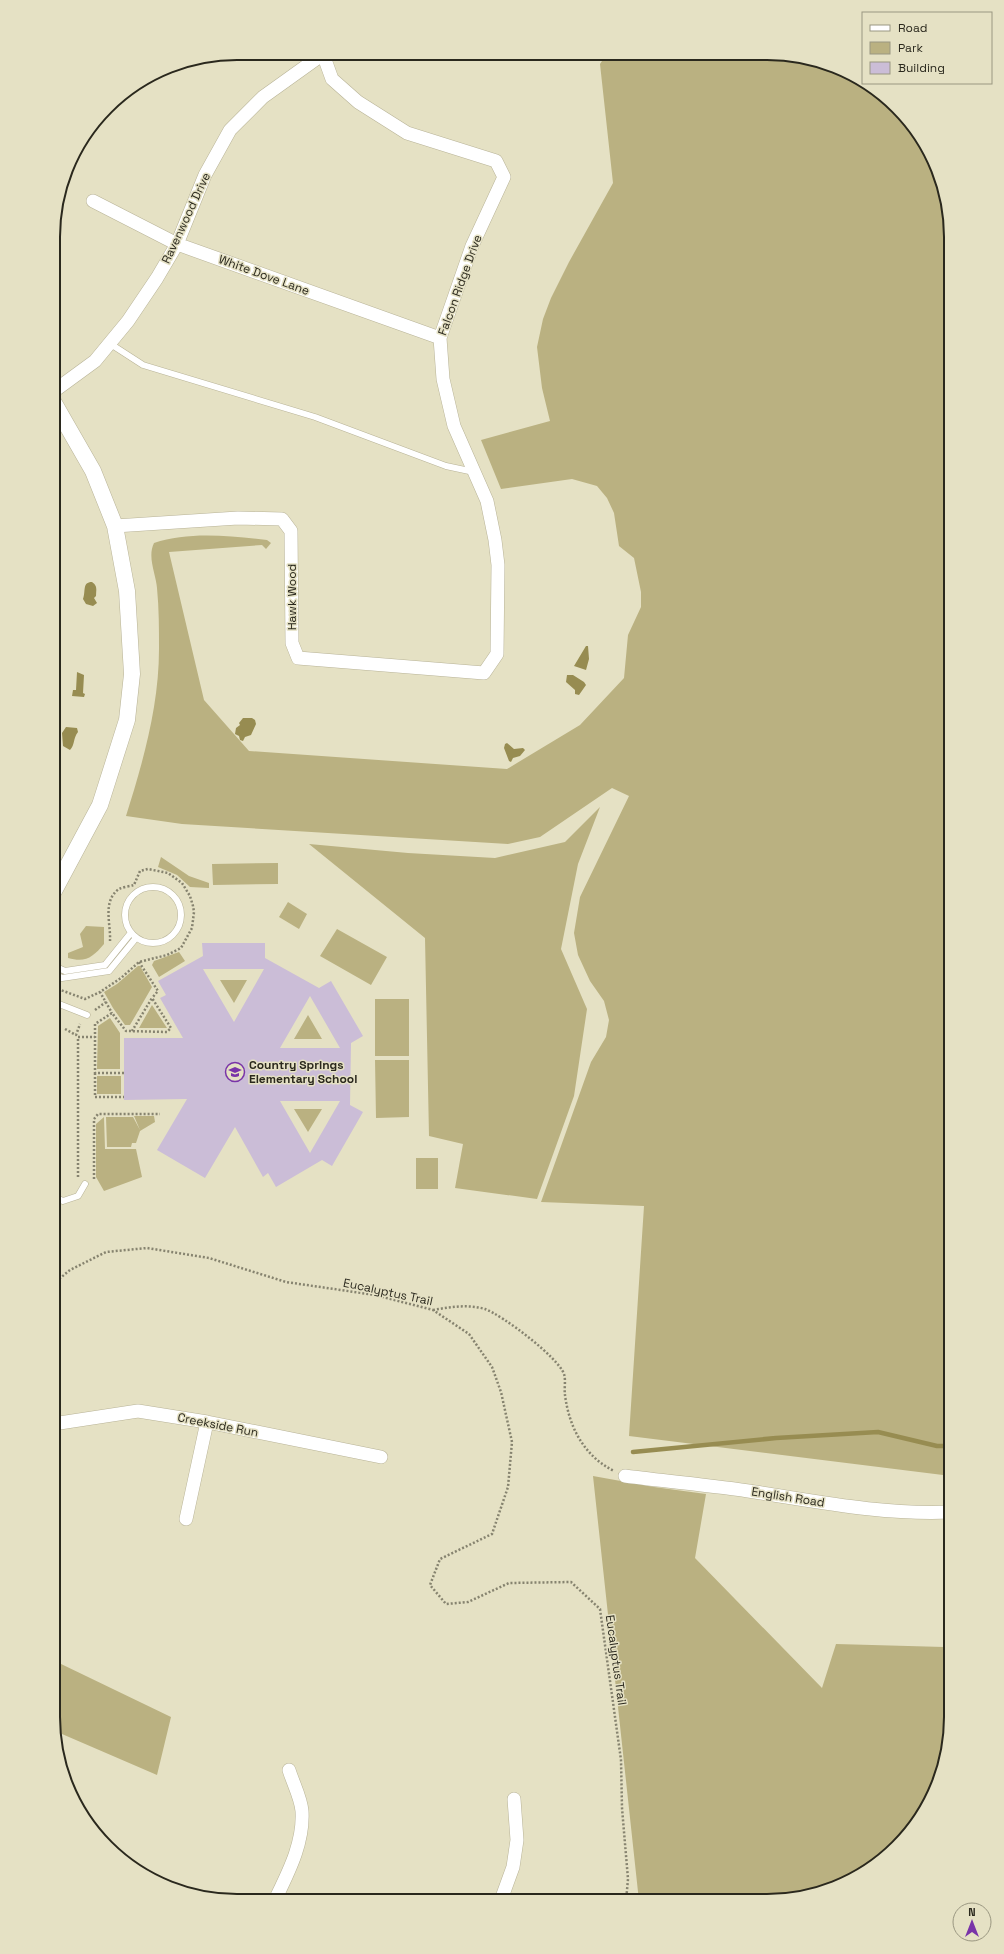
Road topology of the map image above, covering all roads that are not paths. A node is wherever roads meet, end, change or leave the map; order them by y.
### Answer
1 (315, 60) edge
2 (325, 60) edge
3 (93, 200) dead end
4 (177, 244) junction
5 (440, 338) junction
6 (109, 344) junction
7 (60, 387) edge
8 (60, 412) edge
9 (476, 472) junction
10 (115, 526) junction
11 (484, 673) joint
12 (60, 879) edge
13 (130, 934) junction
14 (136, 938) junction
15 (60, 968) edge
16 (60, 977) edge
17 (60, 1004) edge
18 (86, 1015) road end
19 (85, 1184) dead end
20 (60, 1200) edge
21 (207, 1422) junction
22 (60, 1423) edge
23 (381, 1457) dead end
24 (626, 1476) road end
25 (944, 1512) edge
26 (186, 1519) dead end
27 (289, 1770) dead end
28 (514, 1799) dead end
29 (278, 1894) edge
30 (502, 1894) edge

1 - 4 street, Ravenwood Drive
2 - 5 street, Falcon Ridge Drive
3 - 4 street, White Dove Lane
4 - 5 street, White Dove Lane
4 - 6 street, Ravenwood Drive
5 - 9 street, Falcon Ridge Drive
6 - 7 street, Ravenwood Drive
6 - 9 lane
8 - 10 street
9 - 11 street, Falcon Ridge Drive
10 - 11 street, Hawk Wood
10 - 12 street
13 - 14 lane
13 - 14 lane
13 - 15 lane
14 - 16 lane
17 - 18 lane
19 - 20 lane
21 - 22 street, Creekside Run
21 - 23 street, Creekside Run
21 - 26 street
24 - 25 street, English Road
27 - 29 street
28 - 30 street

